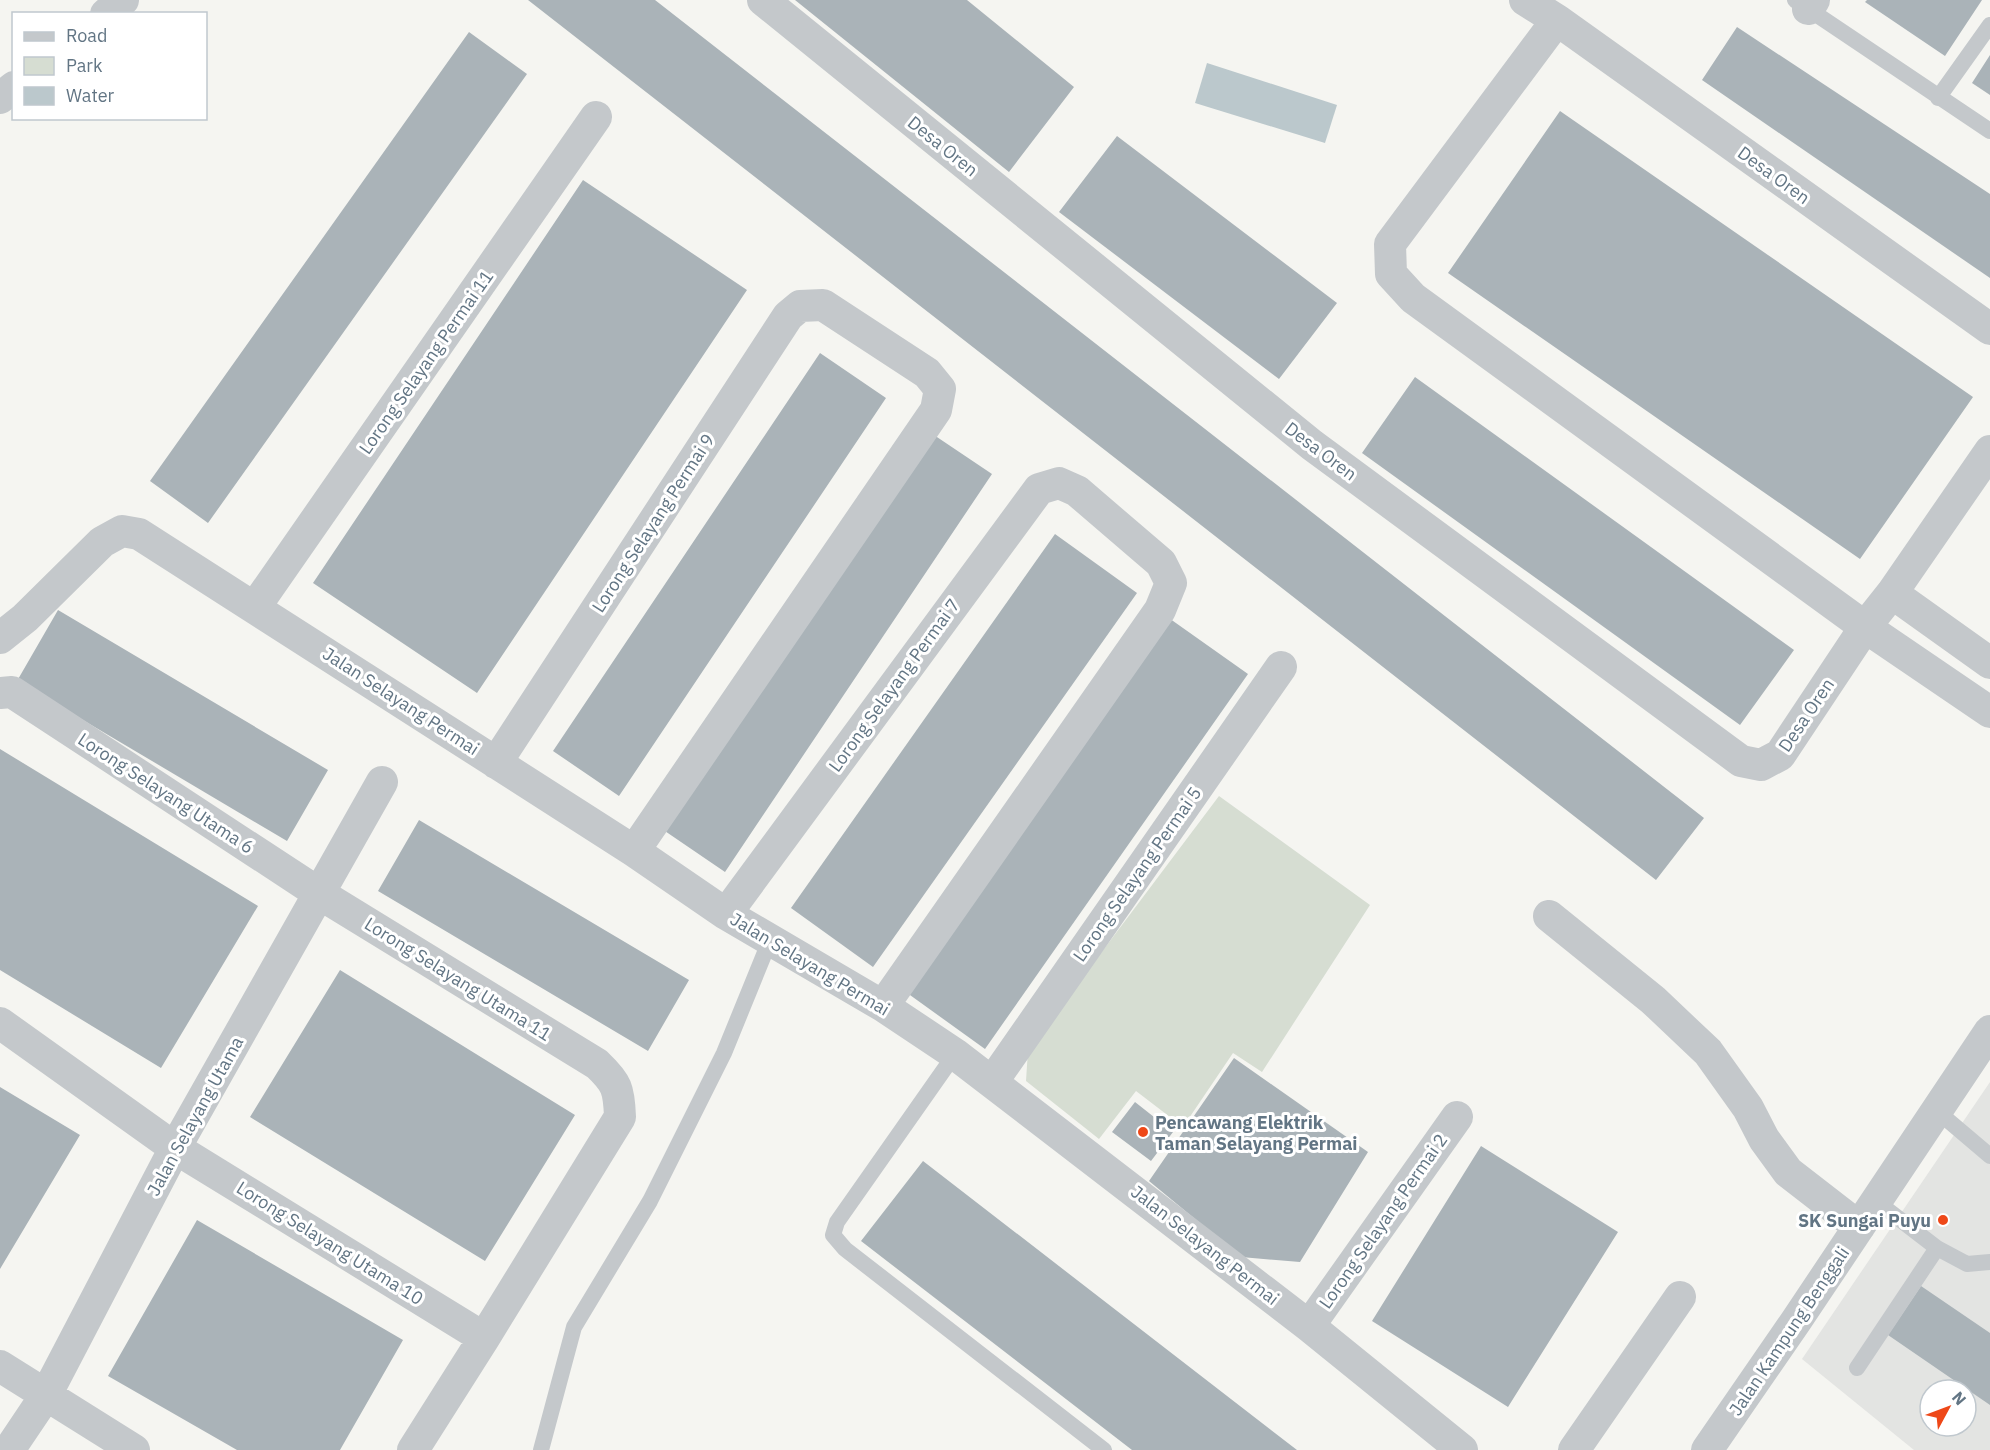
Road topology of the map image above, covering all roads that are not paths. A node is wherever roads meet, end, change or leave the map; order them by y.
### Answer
1 (123, 0) edge
2 (763, 0) edge
3 (1525, 0) edge
4 (1806, 3) edge
5 (108, 12) edge
6 (1557, 20) junction
7 (1990, 25) edge
8 (12, 89) edge
9 (0, 98) edge
10 (1938, 98) junction
11 (596, 117) dead end
12 (1990, 132) edge
13 (1990, 329) edge
14 (1990, 451) edge
15 (1892, 593) junction
16 (255, 607) junction
17 (1865, 627) junction
18 (0, 638) edge
19 (1990, 663) edge
20 (1281, 667) dead end
21 (6, 692) edge
22 (1990, 712) edge
23 (496, 763) junction
24 (382, 782) dead end
25 (634, 851) junction
26 (320, 894) junction
27 (726, 914) junction
28 (1549, 916) dead end
29 (770, 940) junction
30 (883, 1006) junction
31 (0, 1023) edge
32 (1990, 1031) edge
33 (955, 1054) junction
34 (993, 1081) junction
35 (1937, 1111) junction
36 (1457, 1117) dead end
37 (175, 1148) junction
38 (1990, 1156) edge
39 (1876, 1201) junction
40 (1859, 1227) junction
41 (1936, 1248) junction
42 (1990, 1262) edge
43 (1680, 1297) dead end
44 (1309, 1326) junction
45 (484, 1338) junction
46 (0, 1366) edge
47 (1857, 1368) dead end
48 (45, 1395) junction
49 (9, 1450) edge
50 (134, 1450) edge
51 (413, 1450) edge
52 (541, 1450) edge
53 (1104, 1450) edge
54 (1462, 1450) edge
55 (1574, 1450) edge
56 (1707, 1450) edge

1 - 5 street
2 - 17 street, Desa Oren
3 - 6 street, Desa Oren
4 - 10 lane
6 - 13 street, Desa Oren
6 - 17 street
7 - 10 lane
8 - 9 street
10 - 12 lane
11 - 16 street, Lorong Selayang Permai 11
14 - 15 street, Desa Oren
15 - 17 street, Desa Oren
15 - 19 street
16 - 18 street, Jalan Selayang Permai
16 - 23 street, Jalan Selayang Permai
17 - 22 street
20 - 34 street, Lorong Selayang Permai 5
21 - 26 street, Lorong Selayang Utama 6
23 - 25 street, Jalan Selayang Permai
23 - 25 street, Lorong Selayang Permai 9
24 - 26 street, Jalan Selayang Utama
25 - 27 street, Jalan Selayang Permai
26 - 37 street, Jalan Selayang Utama
26 - 45 street, Lorong Selayang Utama 11
27 - 29 street, Jalan Selayang Permai
27 - 30 street, Lorong Selayang Permai 7
28 - 40 street
29 - 30 street, Jalan Selayang Permai
29 - 52 lane
30 - 33 street, Jalan Selayang Permai
31 - 37 street, Lorong Selayang Utama 10
32 - 35 street, Jalan Kampung Benggali
33 - 34 street, Jalan Selayang Permai
33 - 53 lane
34 - 44 street, Jalan Selayang Permai
35 - 38 lane
35 - 39 street, Jalan Kampung Benggali
36 - 44 street, Lorong Selayang Permai 2
37 - 45 street, Lorong Selayang Utama 10
37 - 48 street, Jalan Selayang Utama
39 - 40 street, Jalan Kampung Benggali
39 - 41 lane
40 - 56 street, Jalan Kampung Benggali
41 - 42 lane
41 - 47 lane
43 - 55 street
44 - 54 street, Jalan Selayang Permai
45 - 51 street, Lorong Selayang Utama 11
46 - 48 street
48 - 49 street, Jalan Selayang Utama
48 - 50 street

